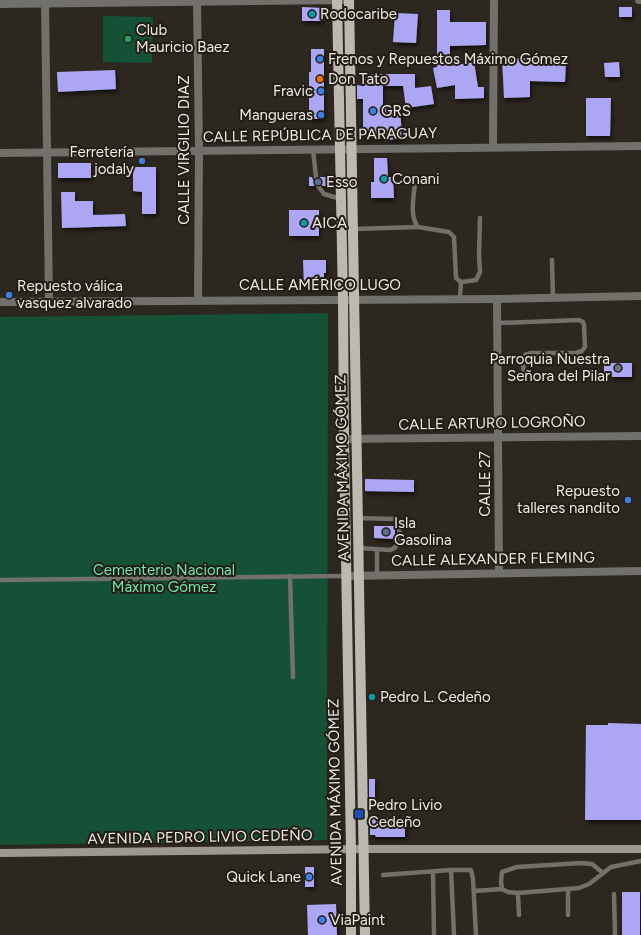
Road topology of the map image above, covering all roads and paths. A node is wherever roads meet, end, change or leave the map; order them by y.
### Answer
1 (338, 0) edge
2 (345, 0) edge
3 (349, 0) edge
4 (494, 0) edge
5 (197, 1) edge
6 (45, 2) edge
7 (0, 4) edge
8 (641, 146) edge
9 (493, 147) junction
10 (313, 150) junction
11 (341, 150) junction
12 (353, 150) junction
13 (198, 151) junction
14 (47, 152) junction
15 (0, 153) edge
16 (316, 177) dead end
17 (415, 183) dead end
18 (318, 186) dead end
19 (342, 199) junction
20 (480, 218) dead end
21 (418, 226) junction
22 (354, 229) junction
23 (552, 260) dead end
24 (461, 282) junction
25 (641, 296) edge
26 (460, 298) junction
27 (553, 298) junction
28 (343, 299) junction
29 (355, 299) junction
30 (497, 299) junction
31 (198, 300) junction
32 (0, 302) edge
33 (49, 302) junction
34 (498, 323) junction
35 (524, 376) dead end
36 (641, 436) edge
37 (499, 437) junction
38 (344, 439) junction
39 (356, 439) junction
40 (357, 518) junction
41 (358, 548) junction
42 (377, 550) junction
43 (641, 571) edge
44 (499, 573) junction
45 (358, 575) junction
46 (377, 575) junction
47 (290, 576) junction
48 (346, 576) junction
49 (0, 580) edge
50 (293, 677) dead end
51 (363, 849) junction
52 (641, 849) edge
53 (351, 850) junction
54 (0, 854) edge
55 (641, 861) edge
56 (451, 870) junction
57 (433, 872) junction
58 (603, 873) junction
59 (383, 875) dead end
60 (502, 889) junction
61 (568, 889) junction
62 (474, 891) junction
63 (518, 893) junction
64 (614, 894) dead end
65 (519, 915) dead end
66 (568, 915) dead end
67 (351, 935) edge
68 (365, 935) edge
69 (434, 935) edge
70 (454, 935) edge
71 (476, 935) edge
72 (615, 935) edge

1 - 2 street
1 - 5 street
1 - 11 main road, AVENIDA MÁXIMO GÓMEZ
3 - 12 main road, AVENIDA MÁXIMO GÓMEZ
4 - 9 street
5 - 6 street
5 - 13 street, CALLE VIRGILIO DIAZ
6 - 7 street
6 - 14 street
8 - 9 street, CALLE REPÚBLICA DE PARAGUAY
9 - 12 street, CALLE REPÚBLICA DE PARAGUAY
10 - 11 street, CALLE REPÚBLICA DE PARAGUAY
10 - 13 street, CALLE REPÚBLICA DE PARAGUAY
10 - 16 lane
11 - 12 street, CALLE REPÚBLICA DE PARAGUAY
11 - 19 main road, AVENIDA MÁXIMO GÓMEZ
12 - 22 main road, AVENIDA MÁXIMO GÓMEZ
13 - 14 street, CALLE REPÚBLICA DE PARAGUAY
13 - 31 street, CALLE VIRGILIO DIAZ
14 - 15 street, CALLE REPÚBLICA DE PARAGUAY
14 - 33 street
17 - 21 lane
18 - 19 lane
19 - 28 main road, AVENIDA MÁXIMO GÓMEZ
20 - 24 lane
21 - 22 lane
21 - 24 lane
22 - 29 main road, AVENIDA MÁXIMO GÓMEZ
23 - 27 lane
24 - 26 lane
25 - 27 street, CALLE AMÉRICO LUGO
26 - 29 street, CALLE AMÉRICO LUGO
26 - 30 street, CALLE AMÉRICO LUGO
27 - 30 street, CALLE AMÉRICO LUGO
28 - 29 street, CALLE AMÉRICO LUGO
28 - 31 street, CALLE AMÉRICO LUGO
28 - 38 main road, AVENIDA MÁXIMO GÓMEZ
29 - 39 main road, AVENIDA MÁXIMO GÓMEZ
30 - 34 street, CALLE 27
31 - 33 street, CALLE AMÉRICO LUGO
32 - 33 street, CALLE AMÉRICO LUGO
34 - 35 lane
34 - 37 street, CALLE 27
36 - 37 street, CALLE ARTURO LOGROÑO
37 - 39 street, CALLE ARTURO LOGROÑO
37 - 44 street, CALLE 27
38 - 39 street, CALLE ARTURO LOGROÑO
38 - 48 main road, AVENIDA MÁXIMO GÓMEZ
39 - 40 main road, AVENIDA MÁXIMO GÓMEZ
40 - 41 main road, AVENIDA MÁXIMO GÓMEZ
40 - 42 lane
41 - 42 lane
41 - 45 main road, AVENIDA MÁXIMO GÓMEZ
42 - 46 lane
43 - 44 street, CALLE ALEXANDER FLEMING
44 - 46 street, CALLE ALEXANDER FLEMING
45 - 46 street, CALLE ALEXANDER FLEMING
45 - 48 street, CALLE ALEXANDER FLEMING
45 - 51 main road, AVENIDA MÁXIMO GÓMEZ
47 - 48 lane
47 - 49 lane
47 - 50 lane
48 - 53 main road, AVENIDA MÁXIMO GÓMEZ
51 - 52 main road, AVENIDA PEDRO LIVIO CEDEÑO
51 - 53 main road, AVENIDA PEDRO LIVIO CEDEÑO
51 - 68 main road, AVENIDA MÁXIMO GÓMEZ
53 - 54 main road, AVENIDA PEDRO LIVIO CEDEÑO
53 - 67 main road, AVENIDA MÁXIMO GÓMEZ
55 - 58 lane
56 - 57 lane
56 - 62 lane
56 - 70 lane
57 - 59 lane
57 - 69 lane
58 - 60 lane
58 - 61 lane
60 - 62 lane
60 - 63 lane
61 - 63 lane
61 - 66 lane
62 - 71 lane
63 - 65 lane
64 - 72 lane

